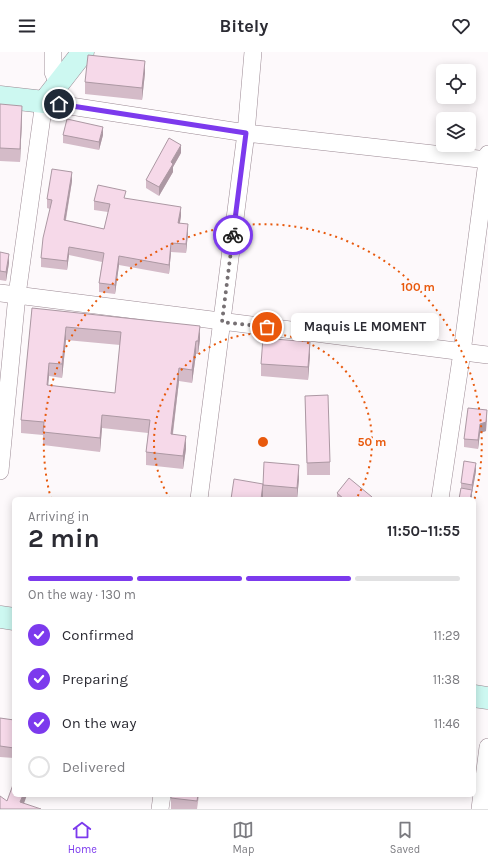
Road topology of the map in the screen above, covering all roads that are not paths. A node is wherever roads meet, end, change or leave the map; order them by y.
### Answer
1 (53, 52) edge
2 (83, 52) edge
3 (253, 52) edge
4 (58, 84) junction
5 (0, 97) edge
6 (44, 102) junction
7 (246, 133) junction
8 (488, 158) edge
9 (0, 293) edge
10 (17, 295) junction
11 (222, 322) junction
12 (462, 352) junction
13 (488, 355) edge
14 (3, 425) edge
15 (0, 471) edge
16 (199, 497) edge
17 (440, 497) edge
18 (0, 617) edge
19 (12, 619) edge
20 (476, 696) edge
21 (488, 698) edge
22 (488, 747) edge
23 (162, 797) edge
24 (160, 809) edge
25 (480, 809) edge

1 - 4 street
2 - 4 main road
3 - 7 street
4 - 6 main road
5 - 6 main road
6 - 7 street
6 - 10 street
7 - 8 street
7 - 11 street
8 - 12 street
9 - 10 street
10 - 11 street
10 - 14 street
11 - 12 street
11 - 16 street
12 - 13 street
12 - 17 street
14 - 15 street
18 - 19 main road
20 - 21 main road
22 - 25 street
23 - 24 street

